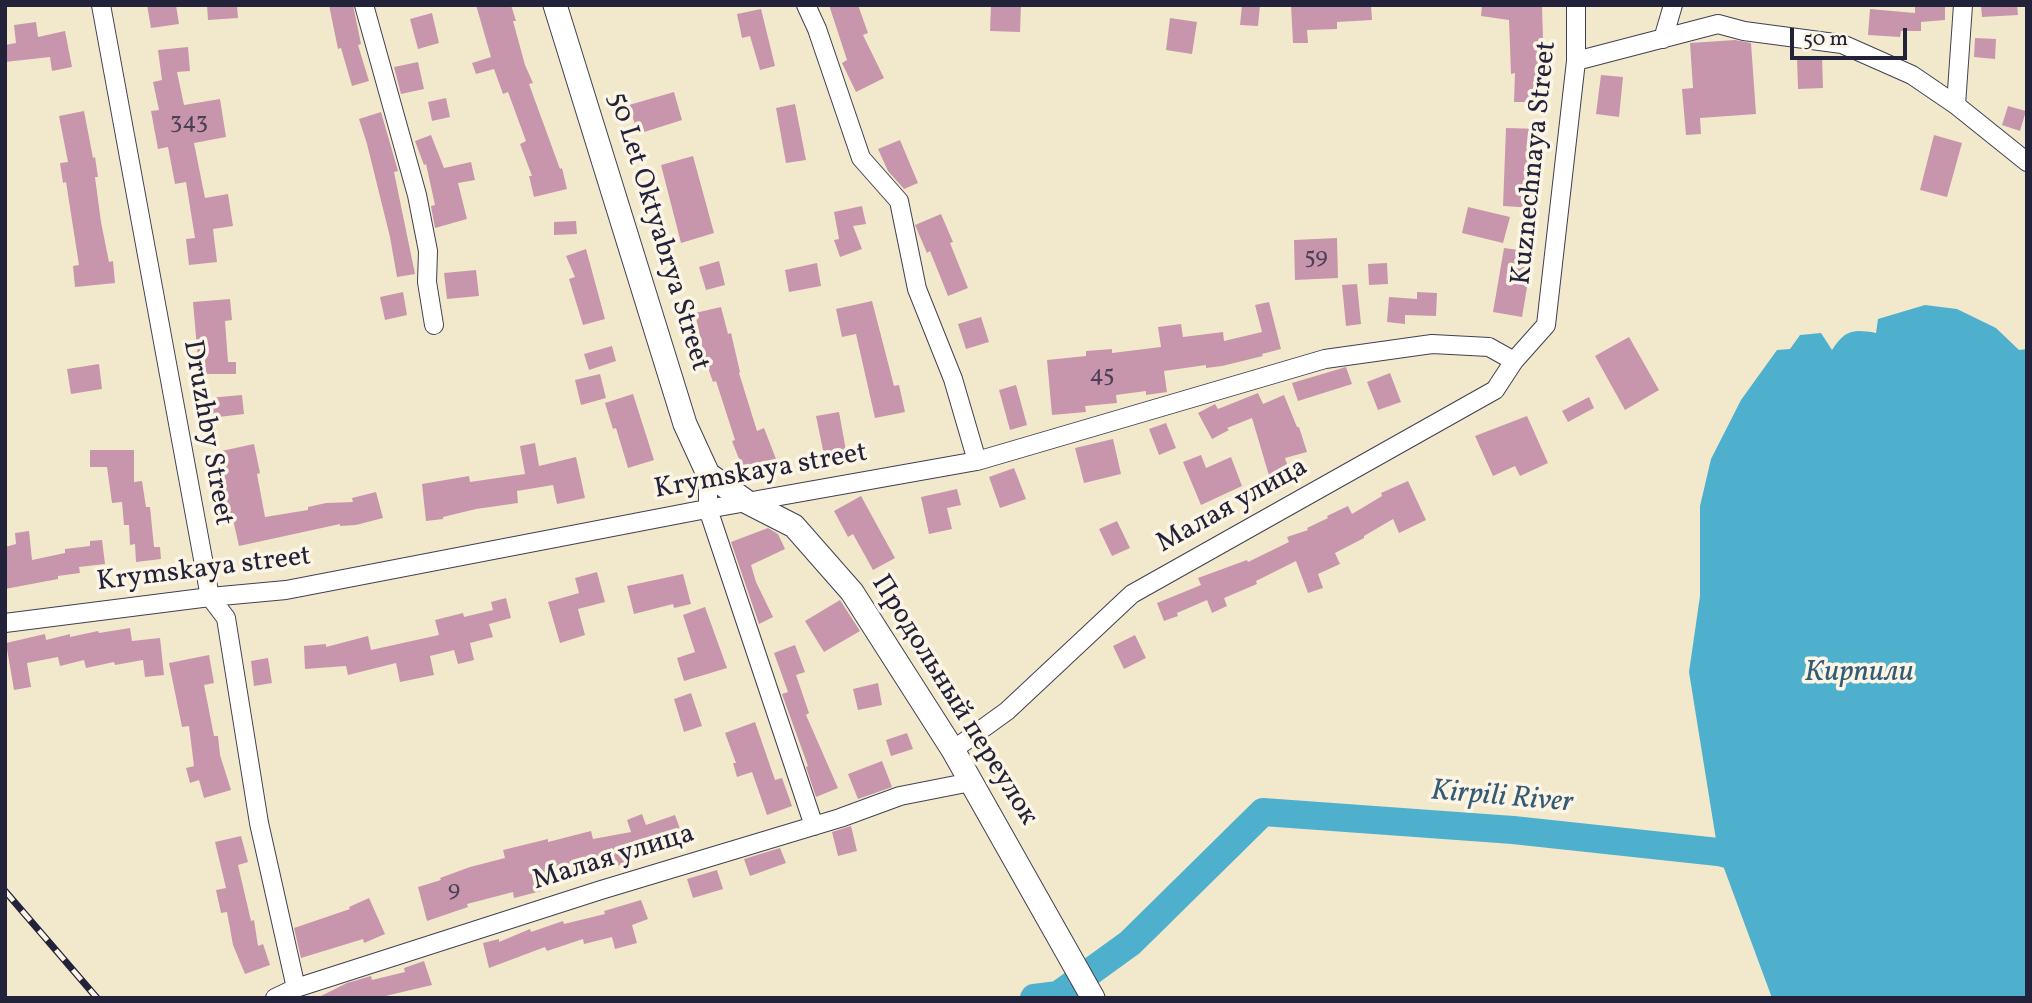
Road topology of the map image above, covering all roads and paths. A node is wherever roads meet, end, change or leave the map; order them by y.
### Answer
1 (101, 5) edge
2 (364, 5) edge
3 (555, 5) edge
4 (806, 5) edge
5 (1576, 5) edge
6 (1673, 5) edge
7 (1963, 5) edge
8 (1663, 39) junction
9 (1576, 61) junction
10 (1956, 105) junction
11 (2027, 162) edge
12 (434, 325) dead end
13 (1546, 325) joint
14 (1514, 361) junction
15 (977, 461) junction
16 (708, 474) junction
17 (747, 502) junction
18 (708, 509) junction
19 (210, 597) junction
20 (5, 623) edge
21 (953, 750) junction
22 (971, 782) junction
23 (814, 826) junction
24 (296, 988) junction
25 (275, 998) edge
26 (1093, 998) edge

1 - 19 street, Druzhby Street
2 - 12 street
3 - 16 street, 50 Let Oktyabrya Street
4 - 15 street
5 - 9 street, Kuznechnaya Street
6 - 8 street
7 - 10 street
8 - 9 street
8 - 10 street
9 - 13 street, Kuznechnaya Street
10 - 11 street
13 - 14 street, Малая улица
14 - 15 street, Krymskaya street
14 - 21 street, Малая улица
15 - 17 street, Krymskaya street
16 - 17 street, 50 Let Oktyabrya Street
16 - 18 street, 50 Let Oktyabrya Street
17 - 18 street, Krymskaya street
17 - 21 street, Продольный переулок
18 - 19 street, Krymskaya street
18 - 23 street, 50 Let Oktyabrya Street
19 - 20 street, Krymskaya street
19 - 24 street, Druzhby Street
21 - 22 street, Продольный переулок
22 - 23 street, Малая улица
22 - 26 street, Продольный переулок
23 - 24 street, Малая улица
24 - 25 street, Малая улица

